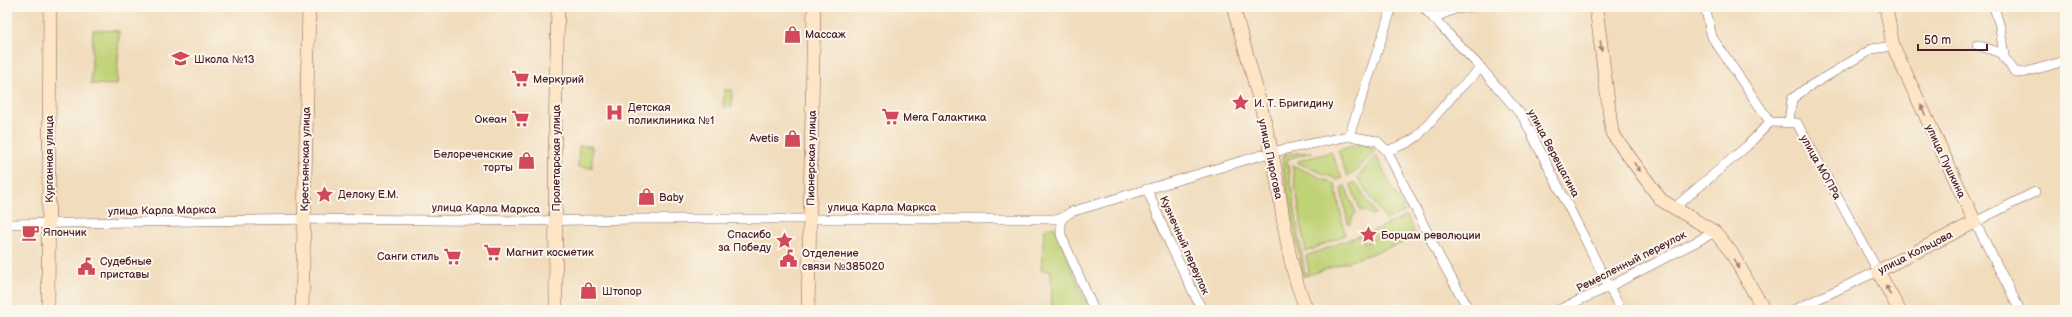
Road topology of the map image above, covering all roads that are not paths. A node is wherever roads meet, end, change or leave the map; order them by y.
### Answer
1 (50, 7) edge
2 (308, 7) edge
3 (558, 7) edge
4 (814, 7) edge
5 (1233, 7) edge
6 (1392, 7) edge
7 (1423, 7) edge
8 (1472, 7) edge
9 (1596, 7) edge
10 (1705, 7) edge
11 (1886, 7) edge
12 (1994, 7) edge
13 (1433, 18) junction
14 (1977, 45) dead end
15 (1893, 46) junction
16 (2004, 54) junction
17 (2065, 61) edge
18 (1481, 68) junction
19 (1770, 122) junction
20 (1790, 122) junction
21 (1349, 136) junction
22 (1387, 151) junction
23 (1272, 152) junction
24 (1147, 189) junction
25 (2035, 192) dead end
26 (1674, 208) junction
27 (810, 219) junction
28 (1061, 219) junction
29 (304, 220) junction
30 (556, 221) junction
31 (1975, 222) junction
32 (7, 224) edge
33 (49, 224) junction
34 (1715, 232) junction
35 (1878, 271) junction
36 (1609, 286) junction
37 (48, 310) edge
38 (302, 310) edge
39 (556, 310) edge
40 (808, 310) edge
41 (1094, 310) edge
42 (1202, 310) edge
43 (1307, 310) edge
44 (1469, 310) edge
45 (1558, 310) edge
46 (1621, 310) edge
47 (1764, 310) edge
48 (1794, 310) edge
49 (1898, 310) edge
50 (2020, 310) edge

1 - 33 main road, Курганная улица
2 - 29 main road, Крестьянская улица
3 - 30 main road, Пролетарская улица
4 - 27 main road, Пионерская улица
5 - 23 main road, улица Пирогова
6 - 21 street
7 - 13 street, улица Верещагина
8 - 13 street
9 -> 26 main road
10 - 19 street
11 - 15 main road, улица Пушкина
12 - 16 street
13 - 18 street, улица Верещагина
14 - 16 street
15 - 20 street
31 -> 15 main road, улица Пушкина
16 - 17 street
18 - 22 street
18 - 36 street, улица Верещагина
19 - 20 street
19 - 26 street
20 - 35 street, улица МОПРа
21 - 22 street, Кузнечный переулок
21 - 23 street, Кузнечный переулок
22 - 44 street
23 - 24 street, Кузнечный переулок
23 - 43 main road, улица Пирогова
24 - 28 street, Кузнечный переулок
24 - 42 street, Кузнечный переулок
25 - 31 street, улица Кольцова
26 - 34 main road
27 - 28 street, улица Карла Маркса
27 - 30 street, улица Карла Маркса
27 - 40 main road, Пионерская улица
28 - 41 street
29 - 30 street, улица Карла Маркса
29 - 33 street, улица Карла Маркса
29 - 38 main road, Крестьянская улица
30 - 39 main road, Пролетарская улица
31 - 35 main road, улица Кольцова
31 - 50 street, улица Пушкина
32 - 33 street, улица Карла Маркса
33 - 37 main road, Курганная улица
34 - 36 street, Ремесленный переулок
34 -> 47 main road
35 - 48 street, улица Кольцова
49 -> 35 main road, улица МОПРа
36 - 45 street, Ремесленный переулок
36 - 46 street, улица Верещагина

